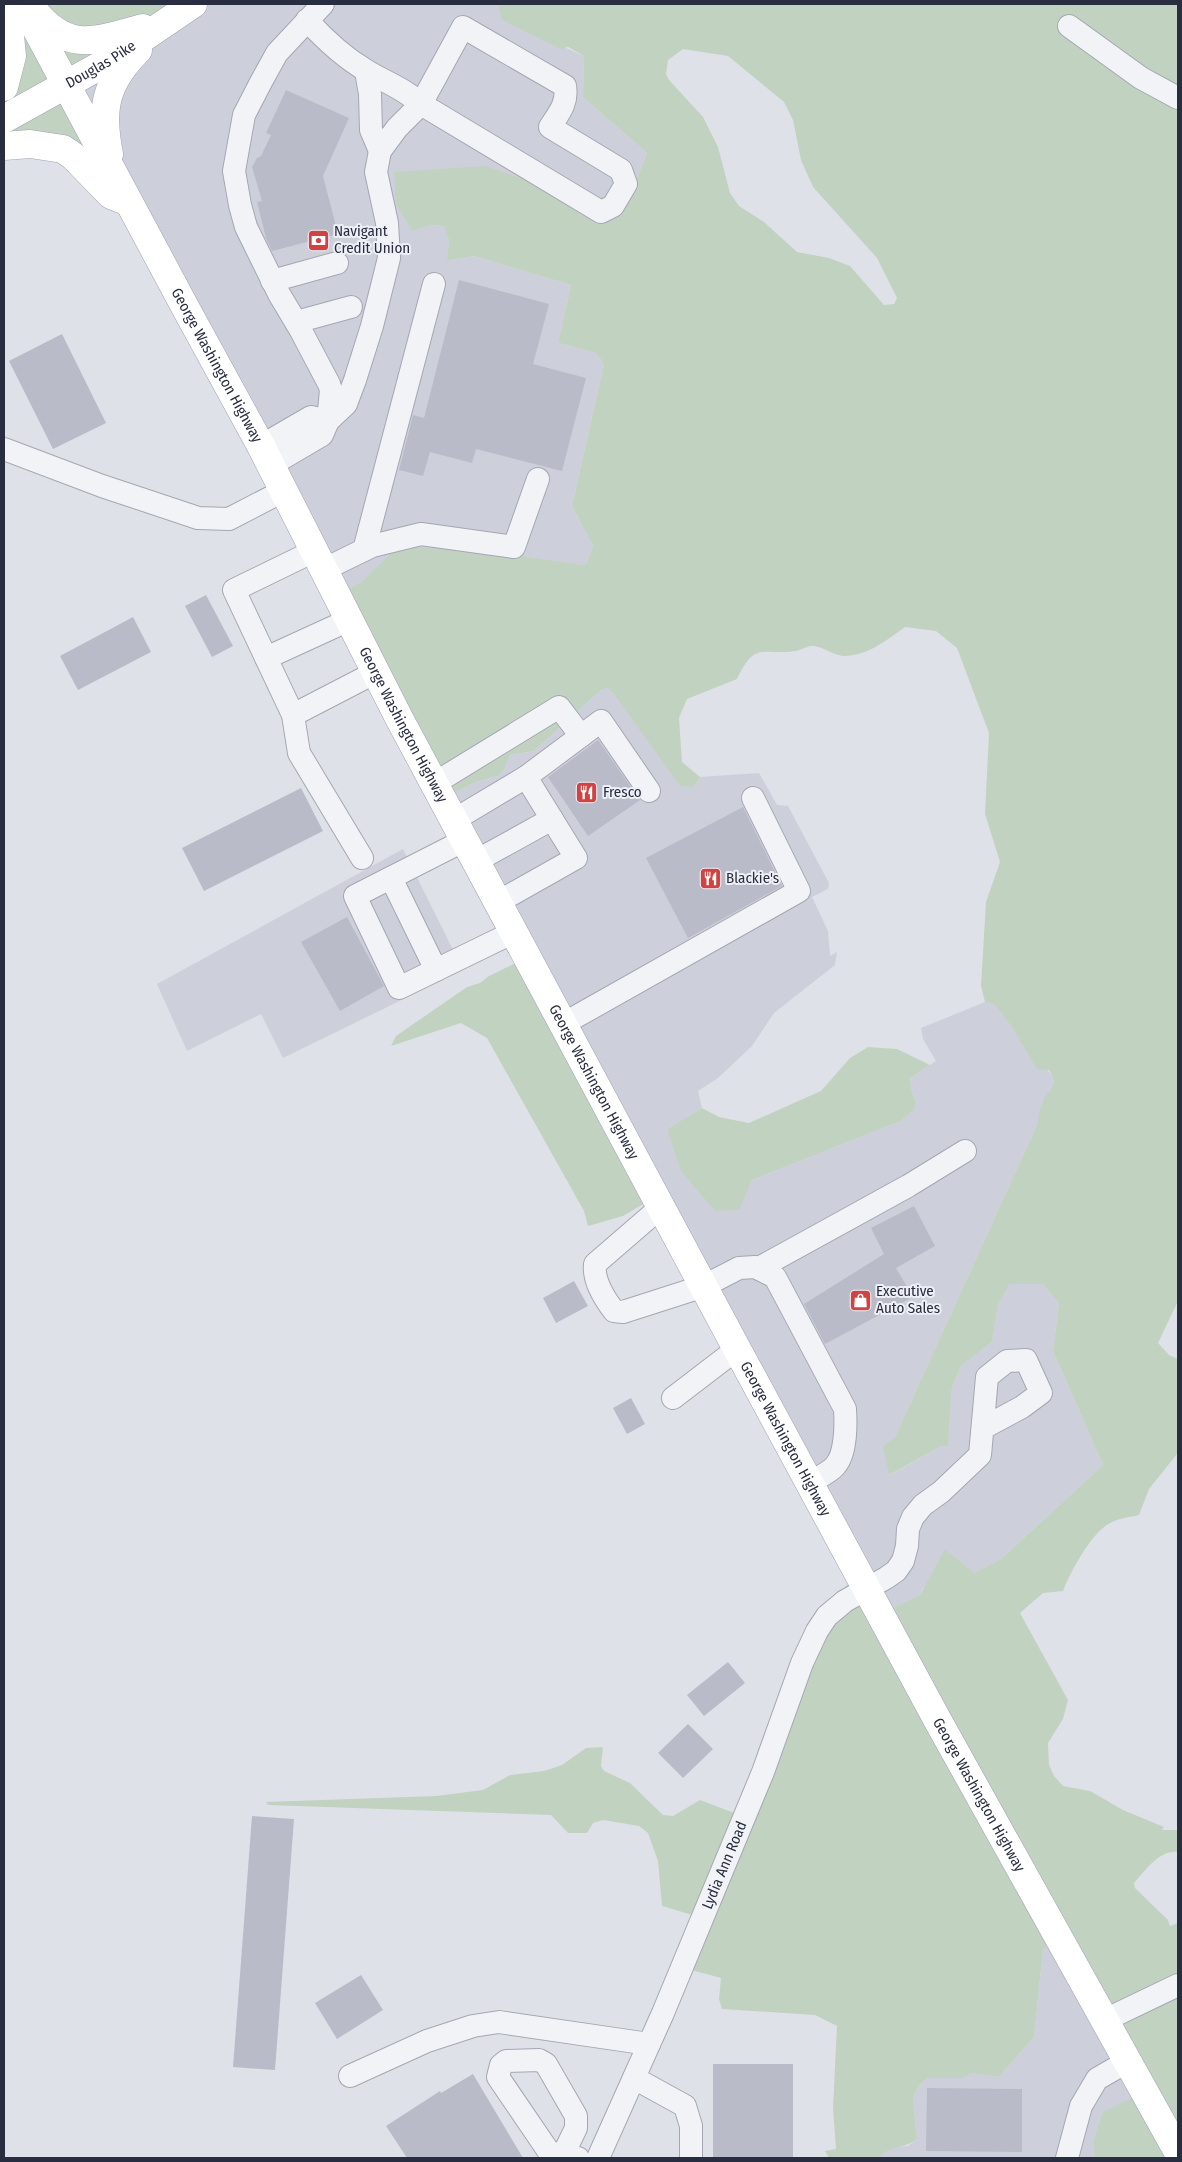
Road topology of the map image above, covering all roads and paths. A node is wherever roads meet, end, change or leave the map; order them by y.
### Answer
1 (13, 4) edge
2 (23, 4) edge
3 (28, 4) edge
4 (193, 4) edge
5 (323, 4) edge
6 (307, 20) junction
7 (168, 21) junction
8 (1069, 26) dead end
9 (366, 71) junction
10 (66, 85) junction
11 (4, 87) edge
12 (1178, 98) edge
13 (421, 104) junction
14 (4, 119) edge
15 (4, 146) edge
16 (380, 151) junction
17 (128, 201) junction
18 (337, 263) dead end
19 (272, 281) junction
20 (434, 284) dead end
21 (351, 307) dead end
22 (296, 322) junction
23 (328, 421) junction
24 (4, 449) edge
25 (266, 455) junction
26 (538, 479) dead end
27 (283, 491) junction
28 (364, 550) junction
29 (318, 560) junction
30 (349, 620) junction
31 (266, 658) junction
32 (376, 672) junction
33 (293, 715) junction
34 (581, 736) junction
35 (526, 777) junction
36 (434, 783) junction
37 (649, 792) dead end
38 (753, 798) dead end
39 (552, 819) junction
40 (465, 840) junction
41 (362, 858) dead end
42 (391, 878) junction
43 (498, 902) junction
44 (514, 932) junction
45 (436, 970) junction
46 (563, 1024) junction
47 (965, 1150) dead end
48 (661, 1207) junction
49 (758, 1268) junction
50 (704, 1286) junction
51 (737, 1349) junction
52 (673, 1398) dead end
53 (983, 1428) dead end
54 (809, 1483) junction
55 (866, 1589) junction
56 (1178, 1985) edge
57 (1105, 2020) junction
58 (649, 2044) junction
59 (1128, 2061) junction
60 (350, 2076) dead end
61 (634, 2078) junction
62 (1178, 2152) edge
63 (598, 2158) edge
64 (691, 2158) edge
65 (1067, 2158) edge

1 - 11 main road
2 - 10 main road, George Washington Highway
3 - 7 main road
4 - 7 main road, Douglas Pike
5 - 6 street
6 - 9 street
6 - 19 street
7 - 10 main road, Douglas Pike
7 - 17 main road
8 - 12 street
9 - 13 street
9 - 16 street
10 - 14 main road, Douglas Pike
10 - 17 main road, George Washington Highway
13 - 13 street
13 - 16 street
15 - 17 main road
16 - 23 street
17 - 25 main road, George Washington Highway
18 - 19 street
19 - 22 street
20 - 28 street
21 - 22 street
22 - 23 street
23 - 25 street
24 - 27 street
25 - 27 main road, George Washington Highway
26 - 28 street
27 - 29 main road, George Washington Highway
28 - 29 street
29 - 30 main road, George Washington Highway
29 - 31 street
30 - 31 street
30 - 32 main road, George Washington Highway
31 - 33 street
32 - 33 street
32 - 36 main road, George Washington Highway
33 - 41 street
34 - 35 street
34 - 36 street
34 - 37 street
35 - 39 street
35 - 40 street
36 - 40 main road, George Washington Highway
38 - 46 street
39 - 40 street
39 - 43 street
40 - 42 street
40 - 43 main road, George Washington Highway
42 - 45 street
42 - 45 street
43 - 44 main road, George Washington Highway
44 - 45 street
44 - 46 main road, George Washington Highway
46 - 48 main road, George Washington Highway
47 - 49 street
48 - 50 main road, George Washington Highway
48 - 50 street
49 - 50 street
49 - 54 street
50 - 51 main road, George Washington Highway
51 - 52 street
51 - 54 main road, George Washington Highway
53 - 55 street, Lydia Ann Road
54 - 55 main road, George Washington Highway
55 - 57 main road, George Washington Highway
55 - 58 street, Lydia Ann Road
56 - 57 street
57 - 59 main road, George Washington Highway
58 - 60 street
58 - 61 street, Lydia Ann Road
59 - 62 main road, George Washington Highway
59 - 65 street
61 - 63 street, Lydia Ann Road
61 - 64 street

